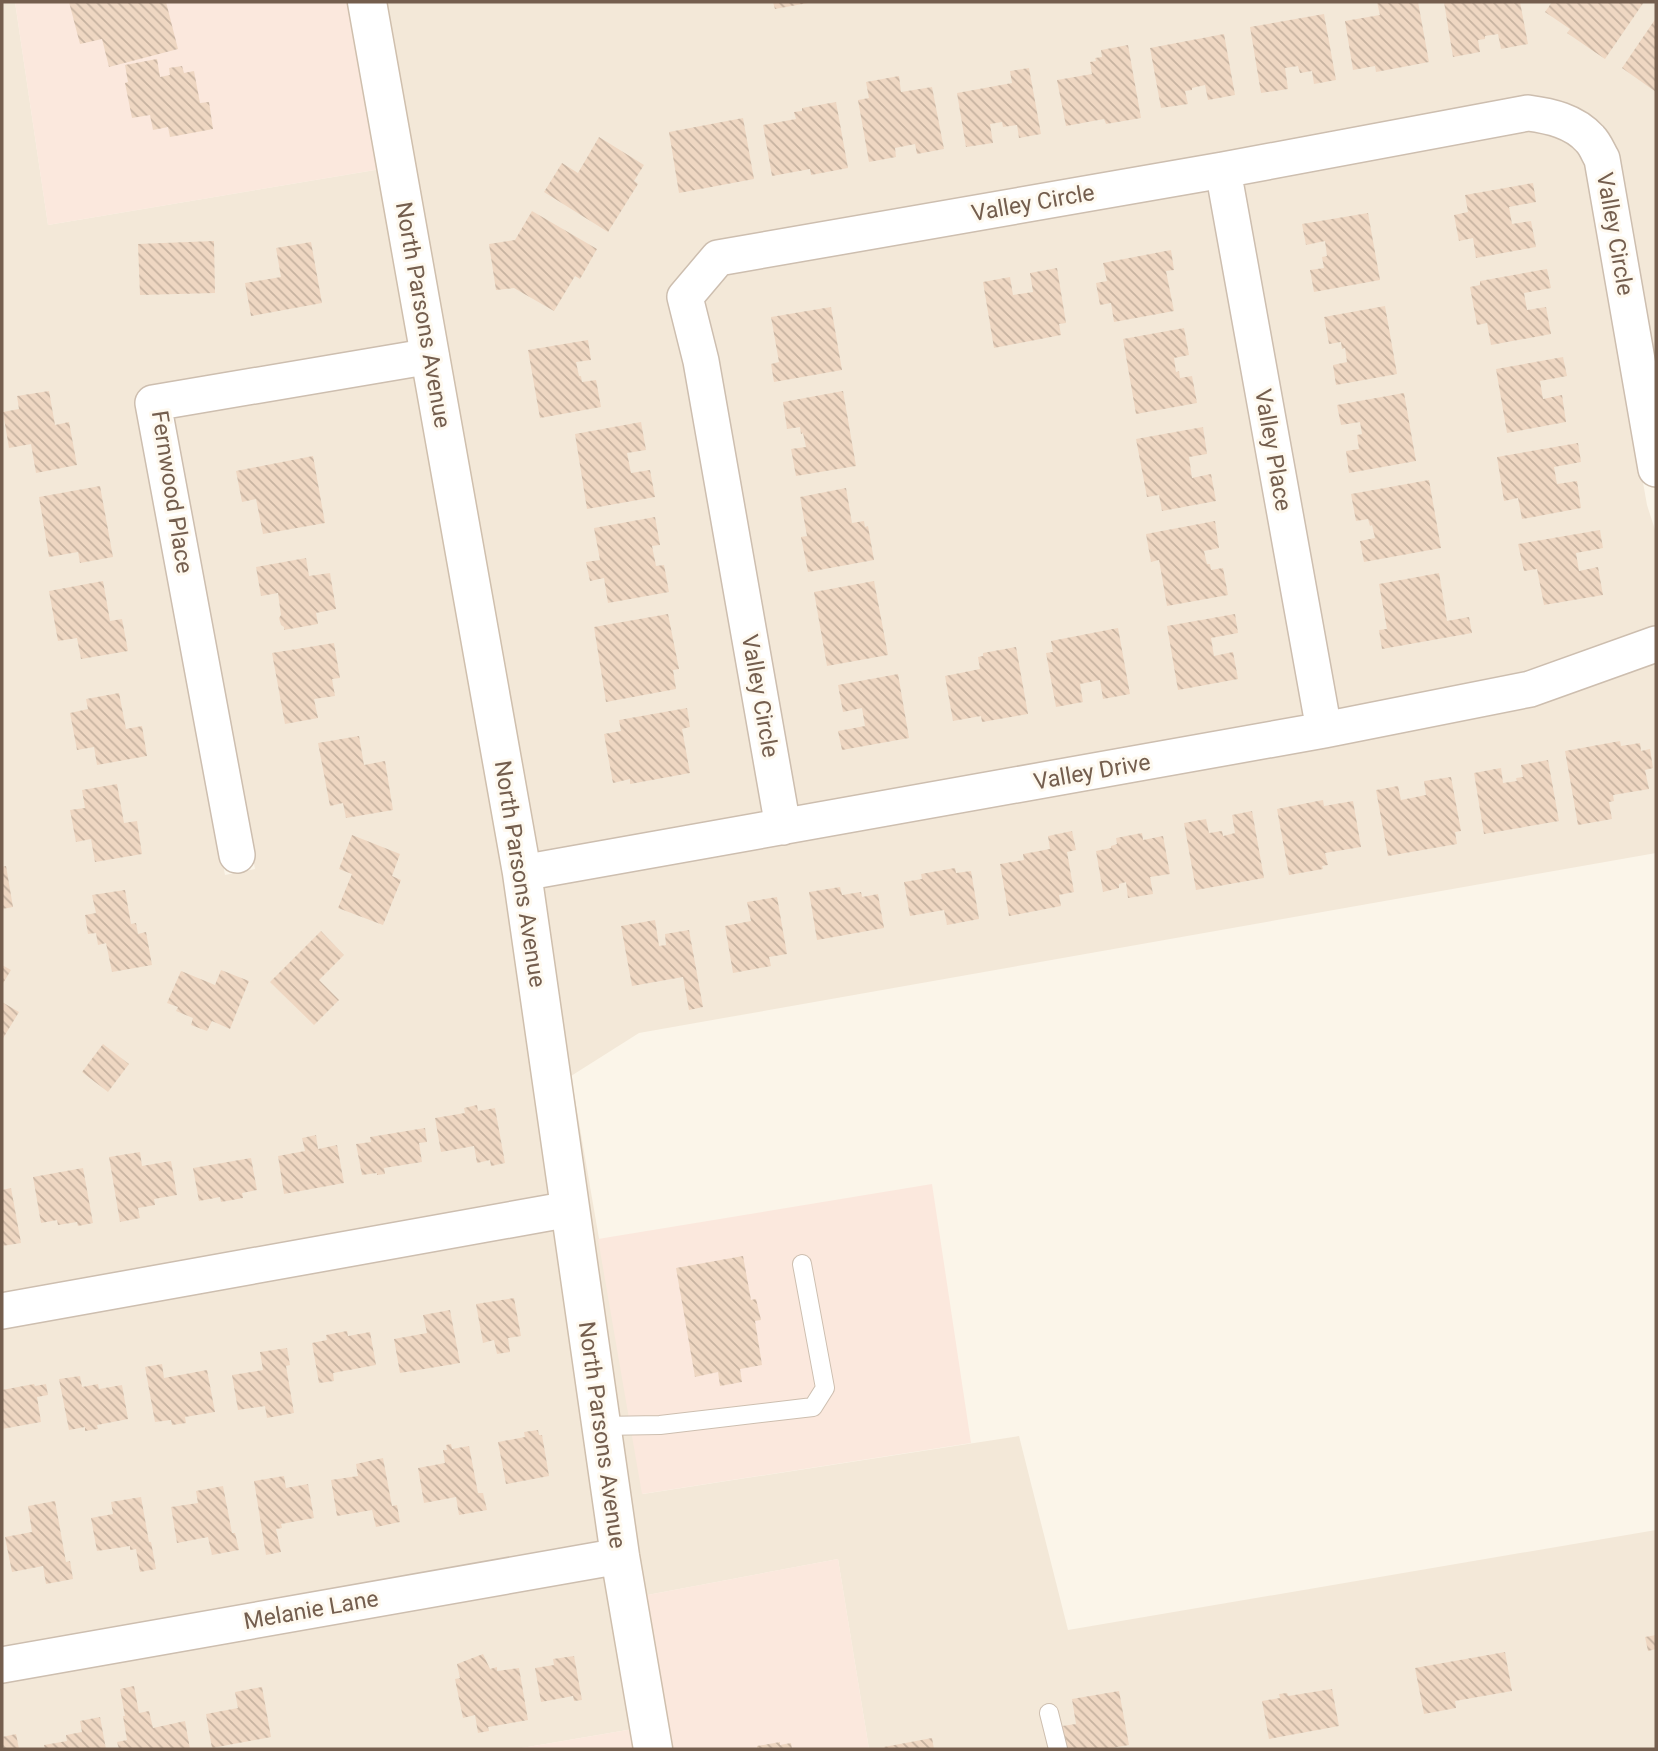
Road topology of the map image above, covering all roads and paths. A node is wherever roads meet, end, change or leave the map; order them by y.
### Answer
1 (367, 2) edge
2 (1223, 170) junction
3 (431, 356) junction
4 (1656, 469) edge
5 (1656, 644) edge
6 (1324, 730) junction
7 (783, 827) junction
8 (237, 855) dead end
9 (522, 873) junction
10 (570, 1209) junction
11 (802, 1264) dead end
12 (2, 1311) edge
13 (601, 1426) junction
14 (620, 1556) junction
15 (2, 1665) edge
16 (1049, 1713) dead end
17 (653, 1749) edge
18 (1058, 1749) edge

1 - 3 main road, North Parsons Avenue
2 - 4 street, Valley Circle
2 - 6 street, Valley Place
2 - 7 street, Valley Circle
3 - 8 street, Fernwood Place
3 - 9 main road, North Parsons Avenue
5 - 6 street, Valley Drive
6 - 7 street, Valley Drive
7 - 9 street, Valley Drive
9 - 10 main road, North Parsons Avenue
10 - 12 street
10 - 13 main road, North Parsons Avenue
11 - 13 lane
13 - 14 main road, North Parsons Avenue
14 - 15 street, Melanie Lane
14 - 17 main road, North Parsons Avenue
16 - 18 lane

